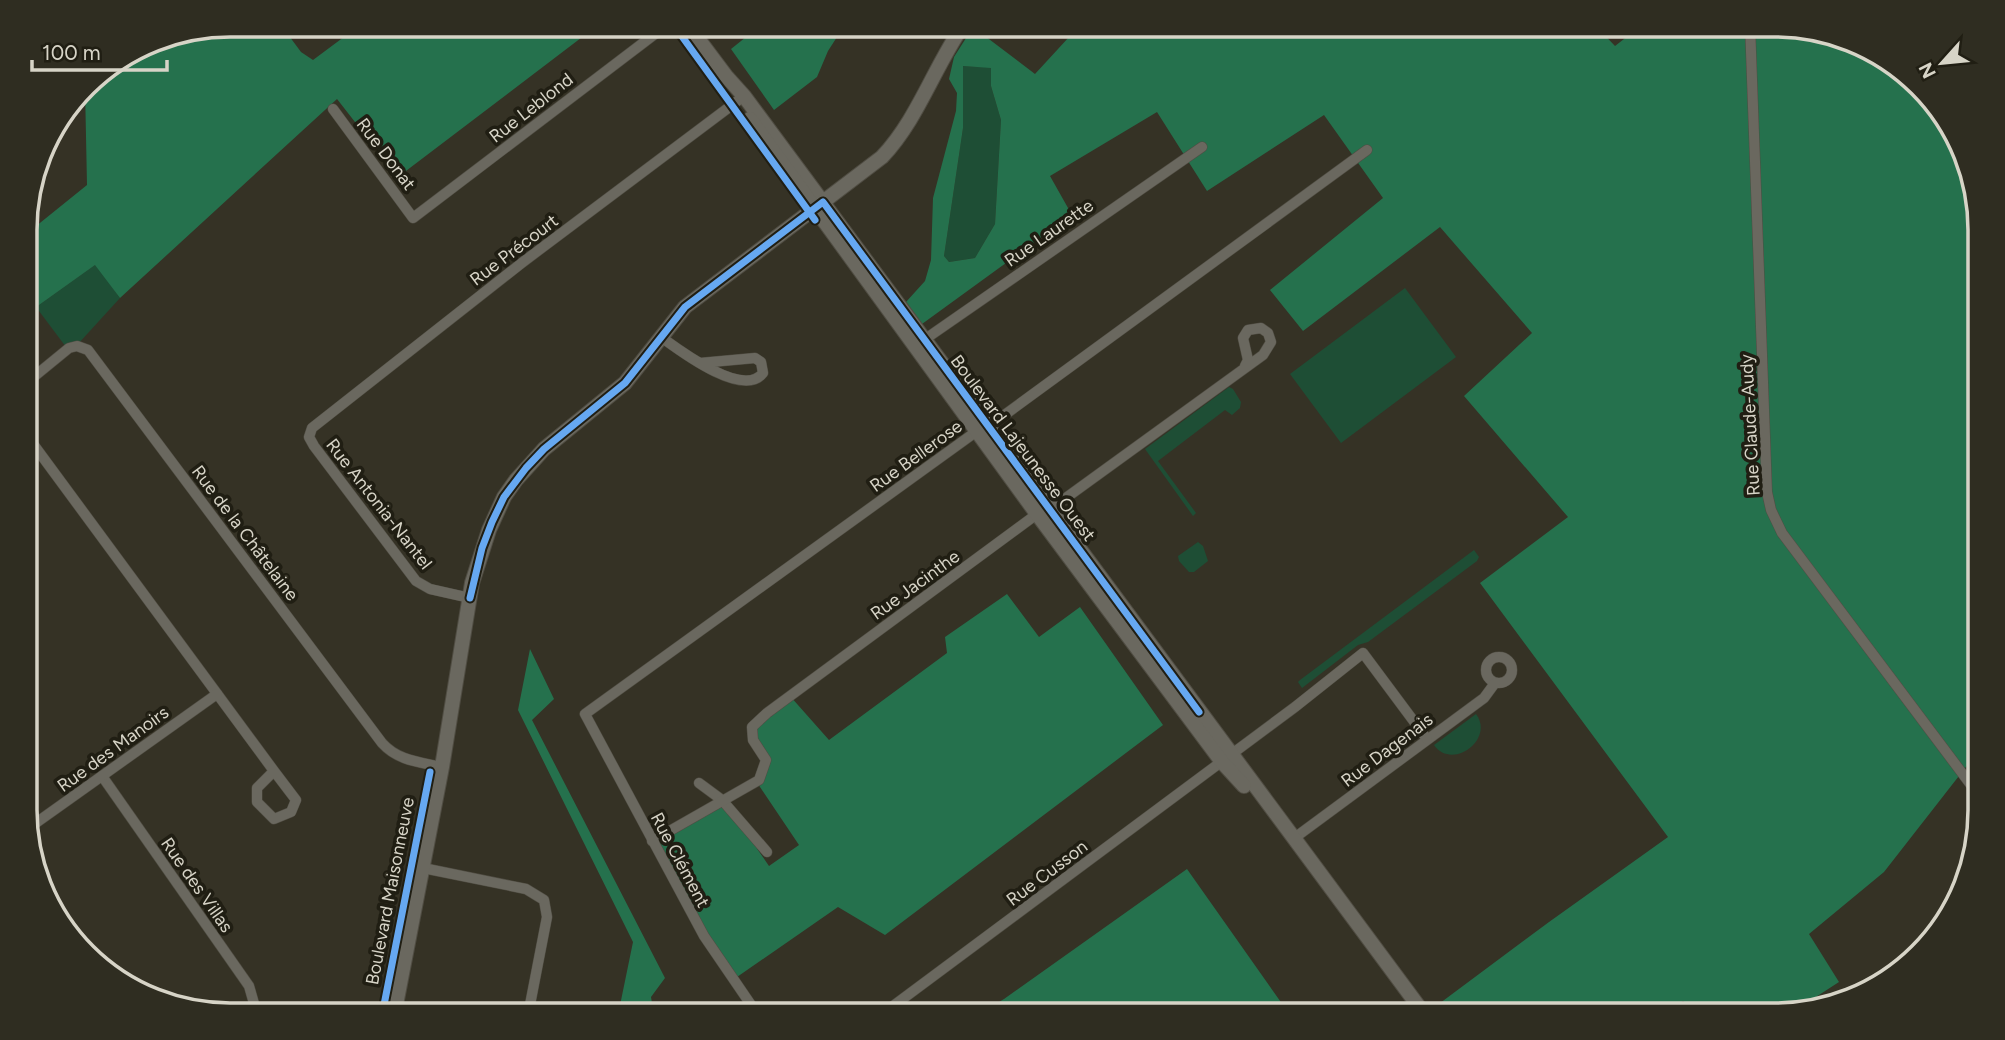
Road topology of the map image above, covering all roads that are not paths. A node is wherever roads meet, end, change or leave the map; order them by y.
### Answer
1 (651, 37) edge
2 (697, 37) edge
3 (956, 37) edge
4 (1750, 37) edge
5 (741, 99) junction
6 (333, 109) dead end
7 (1202, 147) dead end
8 (1367, 150) dead end
9 (818, 205) junction
10 (413, 218) joint
11 (661, 337) junction
12 (919, 343) junction
13 (699, 363) junction
14 (1245, 366) dead end
15 (37, 374) edge
16 (982, 429) junction
17 (309, 434) joint
18 (37, 449) edge
19 (1043, 512) junction
20 (470, 598) junction
21 (1495, 683) dead end
22 (217, 694) junction
23 (585, 714) joint
24 (1427, 740) junction
25 (1227, 758) junction
26 (442, 767) junction
27 (274, 771) junction
28 (102, 776) junction
29 (1968, 781) edge
30 (699, 783) dead end
31 (723, 800) junction
32 (37, 822) edge
33 (1289, 833) junction
34 (652, 841) junction
35 (767, 852) dead end
36 (423, 868) junction
37 (254, 1003) edge
38 (397, 1003) edge
39 (530, 1003) edge
40 (750, 1003) edge
41 (897, 1003) edge
42 (1416, 1003) edge

1 - 10 street, Rue Leblond
2 - 5 street, Boulevard Lajeunesse Ouest
3 - 9 street, Boulevard Maisonneuve
4 - 29 street, Rue Claude-Audy
5 - 9 street, Boulevard Lajeunesse Ouest
5 - 17 street, Rue Précourt
6 - 10 street, Rue Donat
7 - 12 street, Rue Laurette
8 - 16 street, Rue Bellerose
9 - 11 street, Boulevard Maisonneuve
9 - 12 street, Boulevard Lajeunesse Ouest
11 - 13 street
11 - 20 street, Boulevard Maisonneuve
12 - 16 street, Boulevard Lajeunesse Ouest
13 - 13 street
14 - 19 street, Rue Jacinthe
15 - 26 street, Rue de la Châtelaine
16 - 19 street, Boulevard Lajeunesse Ouest
16 - 23 street, Rue Bellerose
17 - 20 street, Rue Antonia-Nantel
18 - 22 street
19 - 25 street, Boulevard Lajeunesse Ouest
19 - 31 street, Rue Jacinthe
20 - 26 street, Boulevard Maisonneuve
21 - 24 street, Rue Dagenais
22 - 27 street
22 - 28 street, Rue des Manoirs
23 - 34 street, Rue Clément
24 - 25 street, Rue Cusson
24 - 33 street, Rue Dagenais
25 - 33 street, Boulevard Lajeunesse Ouest
25 - 41 street, Rue Cusson
26 - 36 street, Boulevard Maisonneuve
27 - 27 street
28 - 32 street, Rue des Manoirs
28 - 37 street, Rue des Villas
30 - 31 street
31 - 34 street, Rue Jacinthe
31 - 35 street
33 - 42 street, Boulevard Lajeunesse Ouest
34 - 40 street, Rue Clément
36 - 38 street, Boulevard Maisonneuve
36 - 39 street

